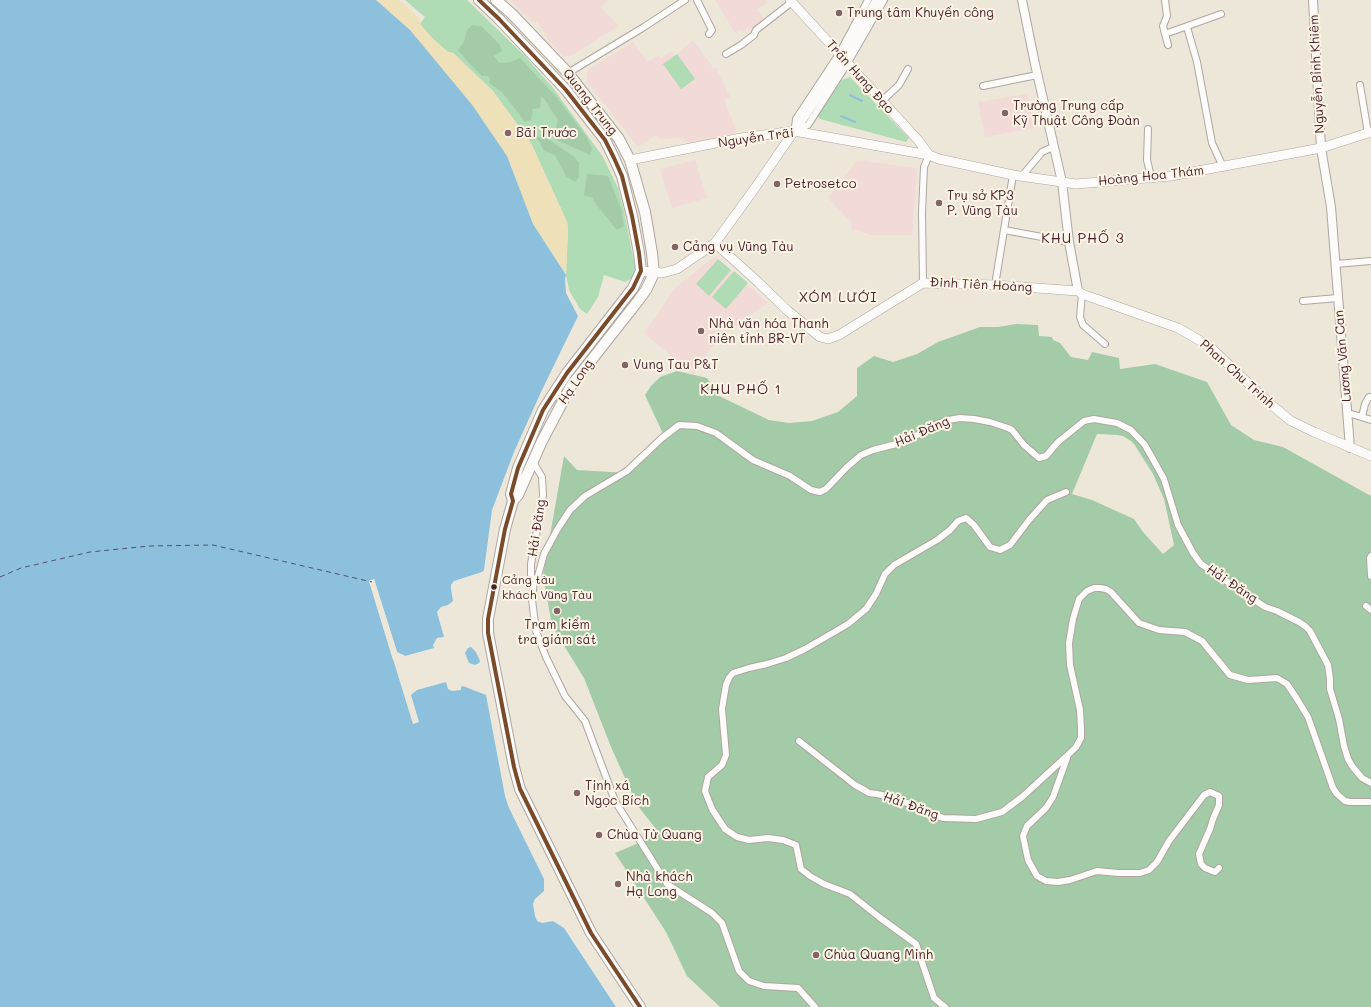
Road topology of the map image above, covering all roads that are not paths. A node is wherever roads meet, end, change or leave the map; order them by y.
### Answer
1 (479, 0) edge
2 (496, 0) edge
3 (686, 0) edge
4 (697, 0) edge
5 (868, 0) edge
6 (877, 0) edge
7 (884, 0) edge
8 (1022, 0) edge
9 (1165, 0) edge
10 (1312, 0) edge
11 (790, 1) edge
12 (1221, 14) dead end
13 (1187, 27) junction
14 (709, 34) dead end
15 (1165, 34) junction
16 (1168, 45) dead end
17 (726, 54) dead end
18 (843, 59) junction
19 (908, 70) dead end
20 (568, 73) junction
21 (1037, 75) junction
22 (983, 86) dead end
23 (1360, 86) dead end
24 (882, 101) junction
25 (1148, 129) dead end
26 (794, 131) junction
27 (1370, 133) edge
28 (1053, 147) junction
29 (1321, 148) junction
30 (929, 155) junction
31 (630, 160) junction
32 (1223, 167) junction
33 (1018, 175) junction
34 (1151, 177) junction
35 (1062, 182) junction
36 (1004, 230) junction
37 (1069, 242) junction
38 (714, 243) junction
39 (1371, 262) edge
40 (1336, 264) junction
41 (641, 271) junction
42 (654, 273) junction
43 (923, 283) junction
44 (995, 285) junction
45 (1080, 293) junction
46 (1338, 298) junction
47 (1303, 301) dead end
48 (1105, 344) dead end
49 (566, 384) junction
50 (1371, 397) edge
51 (1348, 413) junction
52 (1362, 417) junction
53 (1371, 420) edge
54 (1350, 448) junction
55 (1371, 456) edge
56 (523, 457) junction
57 (533, 462) junction
58 (1066, 492) dead end
59 (513, 501) junction
60 (1371, 556) edge
61 (1371, 576) edge
62 (534, 580) junction
63 (799, 741) dead end
64 (1067, 756) junction
65 (1371, 783) edge
66 (1371, 802) edge
67 (1219, 868) dead end
68 (640, 1007) edge
69 (815, 1007) edge
70 (945, 1007) edge

1 - 41 main road, Quang Trung
2 - 20 main road, Quang Trung
3 - 20 street
4 - 14 street
5 - 18 street
6 - 18 main road
7 - 18 street
8 - 21 street
9 - 15 street
10 - 29 street, Nguyễn Bỉnh Khiêm
11 - 17 street
11 - 18 main road, Trần Hưng Đạo
12 - 13 street
13 - 15 street
13 - 32 street
15 - 16 street
18 - 24 main road, Trần Hưng Đạo
18 - 26 main road
19 - 24 street
20 - 31 main road, Quang Trung
21 - 22 street
21 - 28 street
23 - 27 street
24 - 30 main road, Trần Hưng Đạo
25 - 34 street
26 - 30 main road, Nguyễn Trãi
26 - 31 main road, Nguyễn Trãi
26 - 38 main road
27 - 29 main road, Hoàng Hoa Thám
28 - 33 street
28 - 35 street
29 - 32 main road, Hoàng Hoa Thám
29 - 40 street, Lương Văn Can
30 - 33 main road, Hoàng Hoa Thám
30 - 43 street
31 - 42 main road, Quang Trung
32 - 34 main road, Hoàng Hoa Thám
33 - 35 main road, Hoàng Hoa Thám
33 - 36 street
34 - 35 main road, Hoàng Hoa Thám
35 - 37 street
36 - 37 street
36 - 44 street
37 - 45 street
38 - 42 main road
38 - 43 main road, Đinh Tiên Hoàng
39 - 40 street
40 - 46 street, Lương Văn Can
41 - 42 main road
41 - 49 main road, Hạ Long
42 - 49 main road, Hạ Long
43 - 44 main road, Đinh Tiên Hoàng
44 - 45 main road, Đinh Tiên Hoàng
45 - 48 street
45 - 54 main road, Phan Chu Trinh
46 - 47 street
46 - 51 street, Lương Văn Can
49 - 56 main road, Hạ Long
49 - 57 main road, Hạ Long
50 - 52 street
51 - 52 street
51 - 54 street, Lương Văn Can
52 - 53 street
54 - 55 main road, Phan Chu Trinh
56 - 57 main road
56 - 59 main road, Hạ Long
57 - 59 main road, Hạ Long
57 - 62 street, Hải Đăng
58 - 70 street
59 - 68 main road, Hạ Long
60 - 61 street
62 - 65 street, Hải Đăng
62 - 69 street
63 - 64 street, Hải Đăng
64 - 66 street, Hải Đăng
64 - 67 street, Hải Đăng

